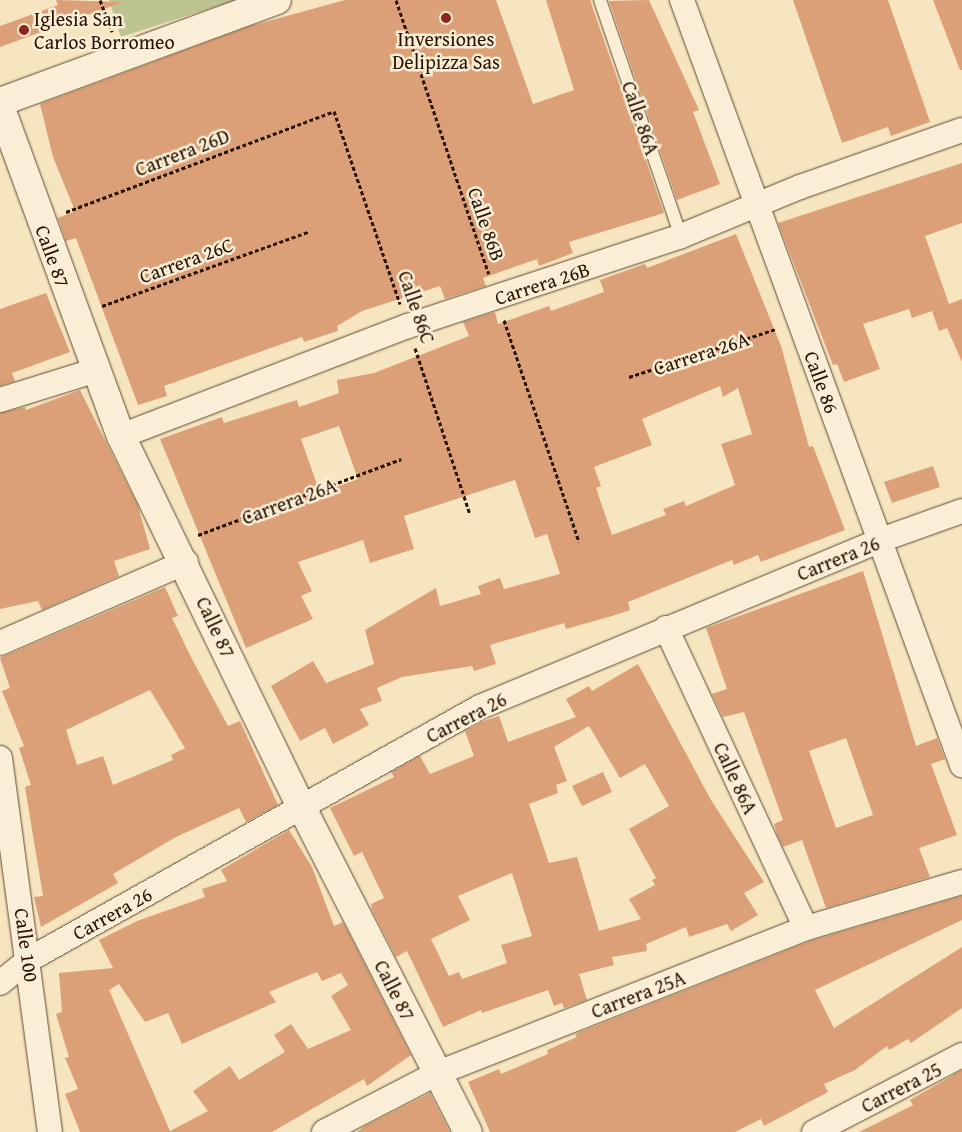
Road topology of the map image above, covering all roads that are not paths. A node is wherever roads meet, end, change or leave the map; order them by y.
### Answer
1 (277, 0) edge
2 (600, 0) edge
3 (682, 0) edge
4 (0, 104) edge
5 (962, 130) edge
6 (754, 206) junction
7 (682, 236) junction
8 (97, 370) junction
9 (0, 400) edge
10 (121, 436) junction
11 (962, 511) edge
12 (878, 541) junction
13 (181, 553) junction
14 (666, 628) junction
15 (0, 643) edge
16 (0, 758) edge
17 (962, 765) edge
18 (301, 806) junction
19 (962, 882) edge
20 (806, 928) junction
21 (30, 959) junction
22 (0, 983) edge
23 (962, 1055) edge
24 (438, 1073) junction
25 (50, 1132) edge
26 (324, 1132) edge
27 (468, 1132) edge
28 (814, 1132) edge

1 - 4 street
2 - 7 lane, Calle 86A
3 - 6 street, Calle 86
4 - 8 street, Calle 87
5 - 6 street, Carrera 26B
6 - 7 street, Carrera 26B
6 - 12 street, Calle 86
7 - 10 street, Carrera 26B
8 - 9 street
8 - 10 street, Calle 87
10 - 13 street, Calle 87
11 - 12 street, Carrera 26
12 - 14 street, Carrera 26
12 - 17 street, Calle 86
13 - 15 street
13 - 18 street, Calle 87
14 - 18 street, Carrera 26
14 - 20 street, Calle 86A
16 - 21 street, Calle 100
18 - 21 street, Carrera 26
18 - 24 street, Calle 87
19 - 20 street, Carrera 25A
20 - 24 street, Carrera 25A
21 - 22 street, Carrera 26
21 - 25 street, Calle 100
23 - 28 street, Carrera 25
24 - 26 street, Carrera 25A
24 - 27 street, Calle 87

